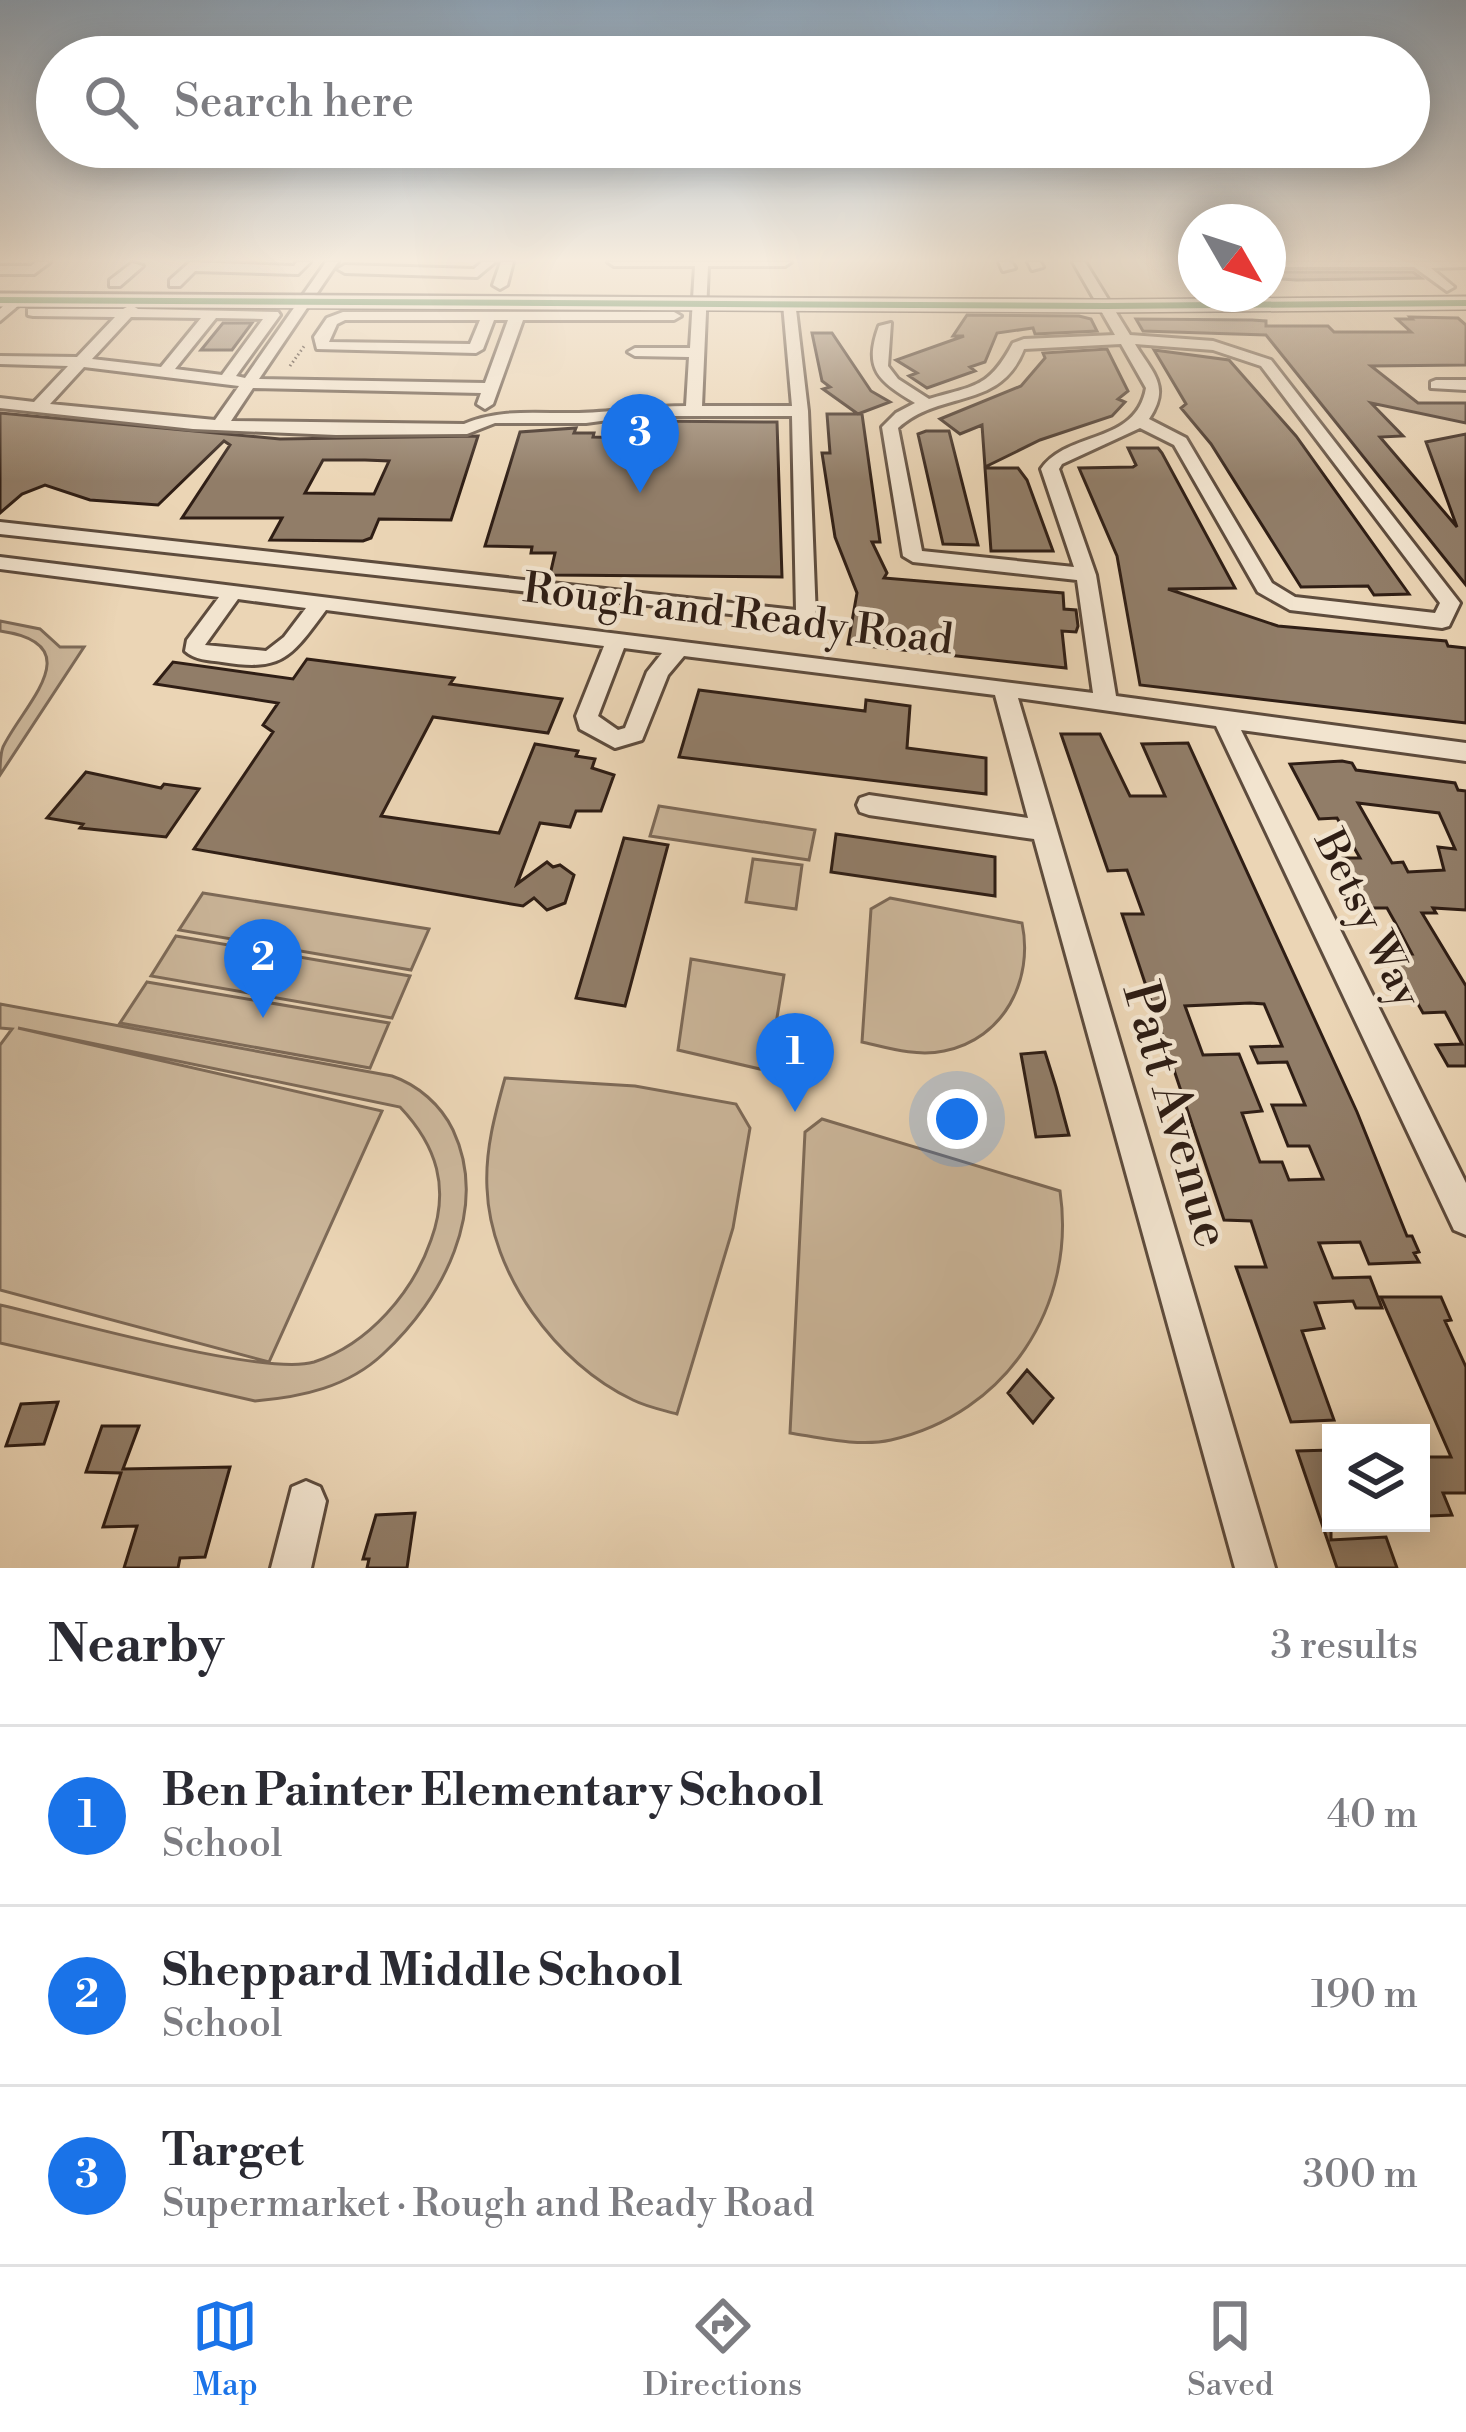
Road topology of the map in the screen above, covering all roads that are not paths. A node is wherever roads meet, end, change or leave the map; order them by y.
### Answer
1 (107, 335) edge
2 (195, 335) edge
3 (259, 335) edge
4 (286, 335) edge
5 (297, 335) edge
6 (322, 335) edge
7 (416, 335) edge
8 (481, 335) edge
9 (510, 335) edge
10 (698, 335) edge
11 (793, 335) edge
12 (883, 335) edge
13 (1122, 335) edge
14 (1126, 343) junction
15 (635, 352) dead end
16 (407, 353) junction
17 (697, 353) junction
18 (501, 359) junction
19 (0, 360) edge
20 (81, 362) junction
21 (240, 363) junction
22 (171, 366) junction
23 (228, 377) junction
24 (250, 380) junction
25 (268, 385) junction
26 (1436, 385) dead end
27 (1466, 385) edge
28 (389, 387) junction
29 (490, 388) junction
30 (0, 403) edge
31 (927, 404) junction
32 (38, 407) junction
33 (800, 411) junction
34 (694, 412) junction
35 (1142, 422) junction
36 (219, 426) junction
37 (478, 426) junction
38 (240, 427) junction
39 (0, 528) edge
40 (0, 563) edge
41 (1087, 575) junction
42 (233, 592) junction
43 (321, 603) junction
44 (617, 639) junction
45 (679, 647) junction
46 (1004, 689) junction
47 (1106, 704) junction
48 (1225, 722) junction
49 (1466, 752) edge
50 (869, 805) dead end
51 (1044, 830) junction
52 (1466, 1218) edge
53 (306, 1501) dead end
54 (291, 1568) edge
55 (1255, 1568) edge

1 - 20 street
2 - 22 street
3 - 21 street
4 - 24 street
5 - 25 street
6 - 16 street
7 - 16 street
8 - 16 street
9 - 18 street
10 - 17 street
11 - 33 street
12 - 31 street
13 - 14 street
14 - 31 street
14 - 35 street
14 - 35 street
15 - 17 street
16 - 18 street
16 - 28 street
17 - 34 street
18 - 29 street
19 - 20 street
20 - 22 street
20 - 32 street
21 - 22 street
21 - 23 street
22 - 23 street
23 - 24 street
24 - 25 street
24 - 36 street
25 - 28 street
25 - 38 street
26 - 27 street
28 - 29 street
29 - 37 street
30 - 32 street
31 - 41 street
32 - 36 street
33 - 34 street
33 - 39 street
34 - 37 street
35 - 41 street
36 - 38 street
37 - 38 street
40 - 42 street, Rough and Ready Road
41 - 47 street
42 - 43 street, Rough and Ready Road
42 - 43 street
43 - 44 street, Rough and Ready Road
44 - 45 street, Rough and Ready Road
44 - 45 street
45 - 46 street, Rough and Ready Road
46 - 47 street, Rough and Ready Road
46 - 51 street, Patt Avenue
47 - 48 street, Rough and Ready Road
48 - 49 street, Rough and Ready Road
48 - 52 street, Betsy Way
50 - 51 street
51 - 55 street, Patt Avenue
53 - 54 street

